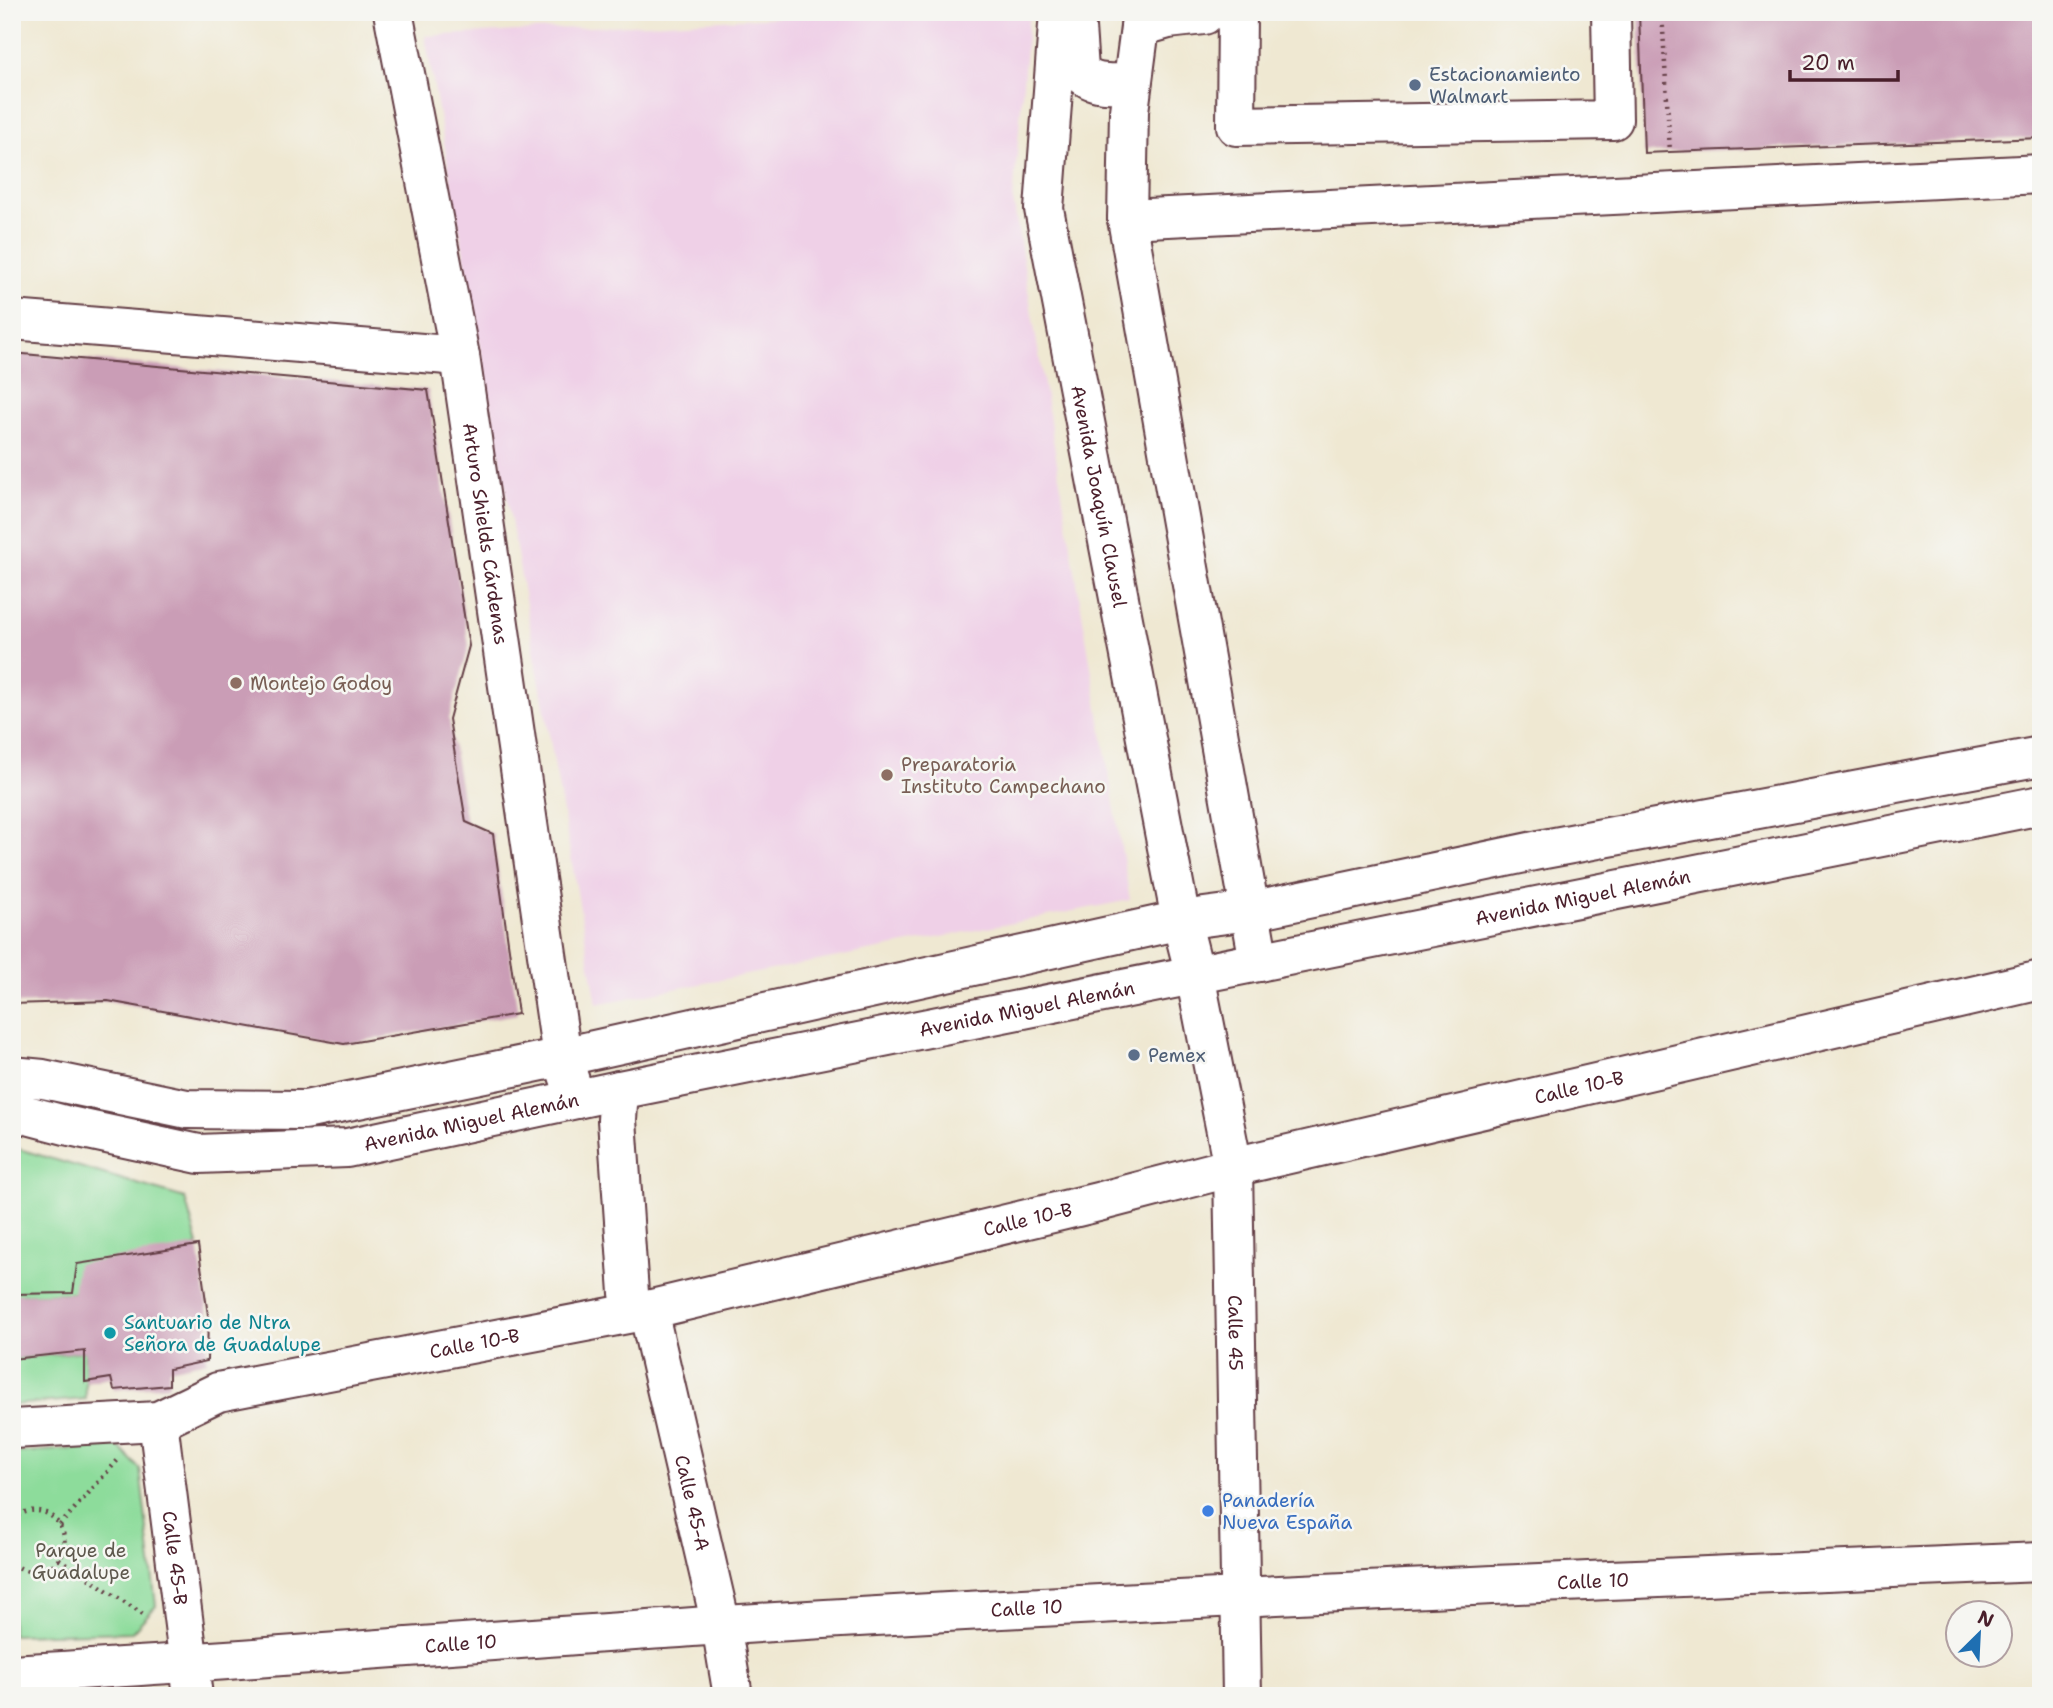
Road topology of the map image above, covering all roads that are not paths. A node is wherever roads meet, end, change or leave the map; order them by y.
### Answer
1 (393, 12) edge
2 (1059, 12) edge
3 (1068, 12) edge
4 (1208, 12) edge
5 (1237, 12) edge
6 (1611, 12) edge
7 (1141, 20) edge
8 (1132, 83) junction
9 (2041, 174) edge
10 (1127, 219) junction
11 (12, 320) edge
12 (460, 356) junction
13 (2041, 756) edge
14 (2041, 805) edge
15 (1250, 911) junction
16 (1181, 920) junction
17 (1259, 962) junction
18 (1195, 975) junction
19 (2041, 980) edge
20 (562, 1057) junction
21 (12, 1076) edge
22 (618, 1090) junction
23 (576, 1099) junction
24 (12, 1111) edge
25 (1233, 1167) junction
26 (641, 1312) junction
27 (159, 1421) junction
28 (12, 1429) edge
29 (2041, 1562) edge
30 (1240, 1596) junction
31 (721, 1625) junction
32 (12, 1674) edge
33 (192, 1680) edge
34 (733, 1696) edge
35 (1242, 1696) edge

1 - 12 street, Arturo Shields Cárdenas
2 - 16 street, Avenida Joaquín Clausel
3 - 8 street
4 - 7 street
5 - 6 street
7 - 8 street
8 - 10 street
9 - 10 street
10 - 15 street
11 - 12 street
12 - 20 street, Arturo Shields Cárdenas
13 - 15 street
14 - 17 street, Avenida Miguel Alemán
15 - 16 street
15 - 17 street
16 - 18 street, Avenida Joaquín Clausel
16 - 20 street
17 - 18 street, Avenida Miguel Alemán
18 - 22 street, Avenida Miguel Alemán
18 - 25 street, Calle 45
19 - 25 street, Calle 10-B
20 - 21 street
20 - 23 street, Arturo Shields Cárdenas
22 - 23 street, Avenida Miguel Alemán
22 - 26 street, Calle 45-A
23 - 24 street, Avenida Miguel Alemán
25 - 26 street, Calle 10-B
25 - 30 street, Calle 45
26 - 27 street, Calle 10-B
26 - 31 street, Calle 45-A
27 - 28 street, Calle 10-B
27 - 33 street, Calle 45-B
29 - 30 street, Calle 10
30 - 31 street, Calle 10
30 - 35 street, Calle 45
31 - 33 street, Calle 10
31 - 34 street, Calle 45-A
32 - 33 street, Calle 10

